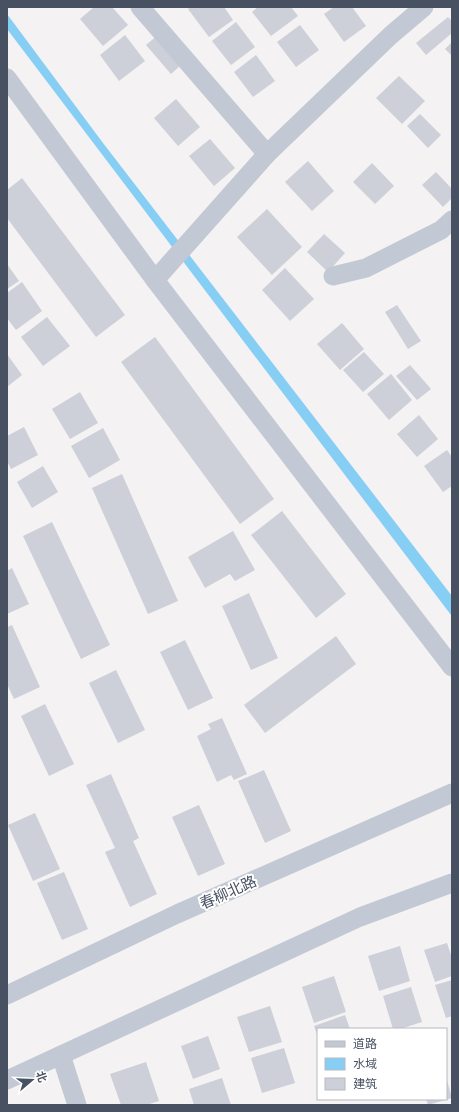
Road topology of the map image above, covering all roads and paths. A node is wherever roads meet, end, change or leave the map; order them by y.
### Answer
1 (140, 7) edge
2 (424, 7) edge
3 (7, 78) edge
4 (267, 154) junction
5 (452, 220) edge
6 (159, 276) junction
7 (333, 276) dead end
8 (446, 650) edge
9 (452, 667) edge
10 (452, 793) edge
11 (452, 883) edge
12 (7, 995) edge
13 (61, 1056) junction
14 (7, 1080) edge
15 (77, 1105) edge

1 - 4 street
2 - 4 street
3 - 6 street
4 - 6 street
5 - 7 street
6 - 8 street
8 - 9 street
10 - 12 street, 春柳北路
11 - 13 street
13 - 14 street
13 - 15 street

